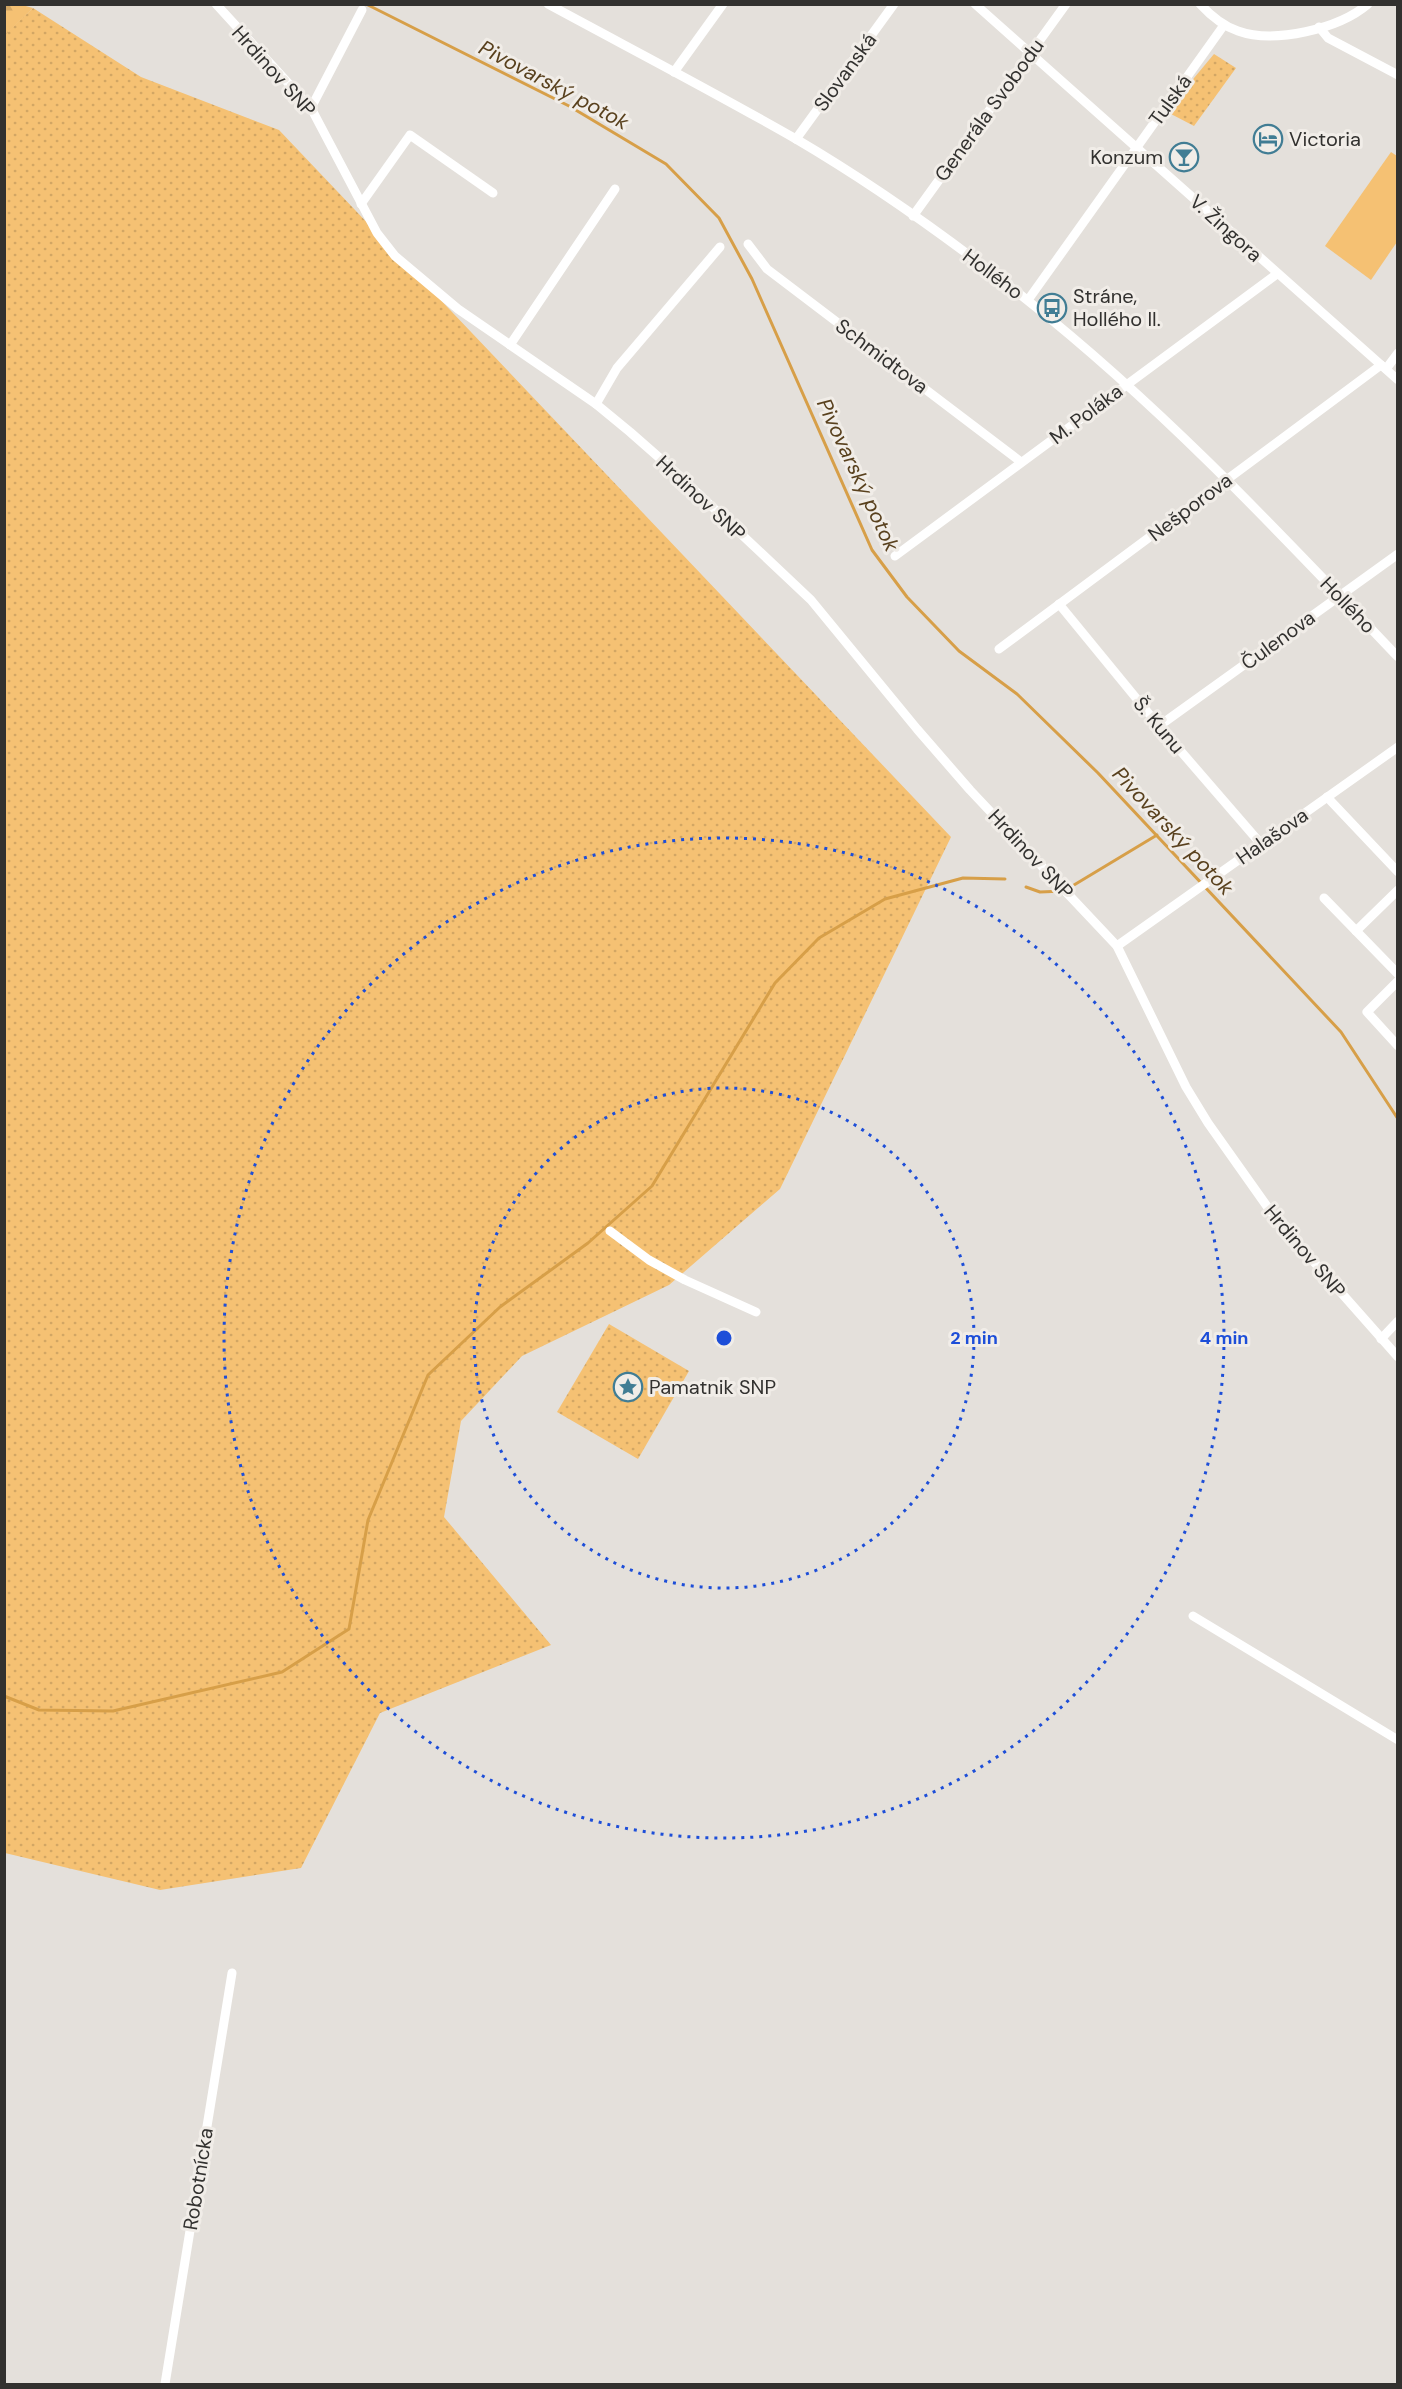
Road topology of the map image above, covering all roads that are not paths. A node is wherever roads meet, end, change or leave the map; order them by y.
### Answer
1 (216, 4) edge
2 (548, 4) edge
3 (723, 4) edge
4 (894, 4) edge
5 (975, 4) edge
6 (1066, 4) edge
7 (1200, 4) edge
8 (1368, 4) edge
9 (362, 9) dead end
10 (1224, 25) junction
11 (1319, 27) junction
12 (1030, 53) junction
13 (674, 72) junction
14 (1398, 75) edge
15 (311, 108) junction
16 (796, 139) junction
17 (1136, 148) junction
18 (615, 189) dead end
19 (493, 193) dead end
20 (362, 204) junction
21 (913, 216) junction
22 (748, 244) dead end
23 (720, 247) dead end
24 (1277, 274) junction
25 (1028, 300) junction
26 (510, 345) junction
27 (1398, 353) edge
28 (1384, 367) junction
29 (1398, 380) edge
30 (1127, 384) junction
31 (596, 404) junction
32 (1021, 462) junction
33 (1227, 479) junction
34 (1398, 554) edge
35 (895, 556) dead end
36 (1340, 596) junction
37 (1059, 604) junction
38 (999, 649) dead end
39 (1398, 657) edge
40 (1159, 726) junction
41 (1398, 747) edge
42 (1327, 797) junction
43 (1261, 844) junction
44 (1398, 872) edge
45 (1398, 890) edge
46 (1324, 898) dead end
47 (1356, 931) junction
48 (1117, 946) junction
49 (1398, 974) edge
50 (1398, 981) edge
51 (1398, 1046) edge
52 (610, 1231) dead end
53 (756, 1312) dead end
54 (1398, 1321) edge
55 (1381, 1339) junction
56 (1398, 1358) edge
57 (1193, 1616) dead end
58 (1398, 1740) edge
59 (232, 1973) dead end
60 (165, 2385) edge

1 - 15 street, Hrdinov SNP
2 - 13 street, Hollého
3 - 13 street
4 - 16 street, Slovanská
5 - 12 street, V. Žingora
6 - 12 street, Generála Svobodu
7 - 10 street
8 - 11 street
9 - 15 street
10 - 11 street
10 - 17 street, Tulská
11 - 14 street
12 - 17 street, V. Žingora
12 - 21 street, Generála Svobodu
13 - 16 street, Hollého
15 - 20 street, Hrdinov SNP
16 - 21 street, Hollého
17 - 24 street, V. Žingora
17 - 25 street, Tulská
18 - 26 street
19 - 20 street
20 - 26 street, Hrdinov SNP
21 - 25 street, Hollého
22 - 32 street, Schmidtova
23 - 31 street
24 - 28 street, V. Žingora
24 - 30 street, M. Poláka
25 - 30 street, Hollého
26 - 31 street, Hrdinov SNP
27 - 28 street, Nešporova
28 - 29 street, V. Žingora
28 - 33 street, Nešporova
30 - 32 street, M. Poláka
30 - 33 street, Hollého
31 - 48 street, Hrdinov SNP
32 - 35 street, M. Poláka
33 - 36 street, Hollého
33 - 37 street, Nešporova
34 - 36 street, Čulenova
36 - 39 street, Hollého
36 - 40 street, Čulenova
37 - 38 street, Nešporova
37 - 40 street, Š. Kunu
40 - 43 street, Š. Kunu
41 - 42 street, Halašova
42 - 43 street, Halašova
42 - 44 street
43 - 48 street, Halašova
45 - 47 street
46 - 47 street
47 - 49 street
48 - 55 street, Hrdinov SNP
50 - 51 street
52 - 53 street
54 - 55 street
55 - 56 street, Hrdinov SNP
57 - 58 street
59 - 60 street, Robotnícka

